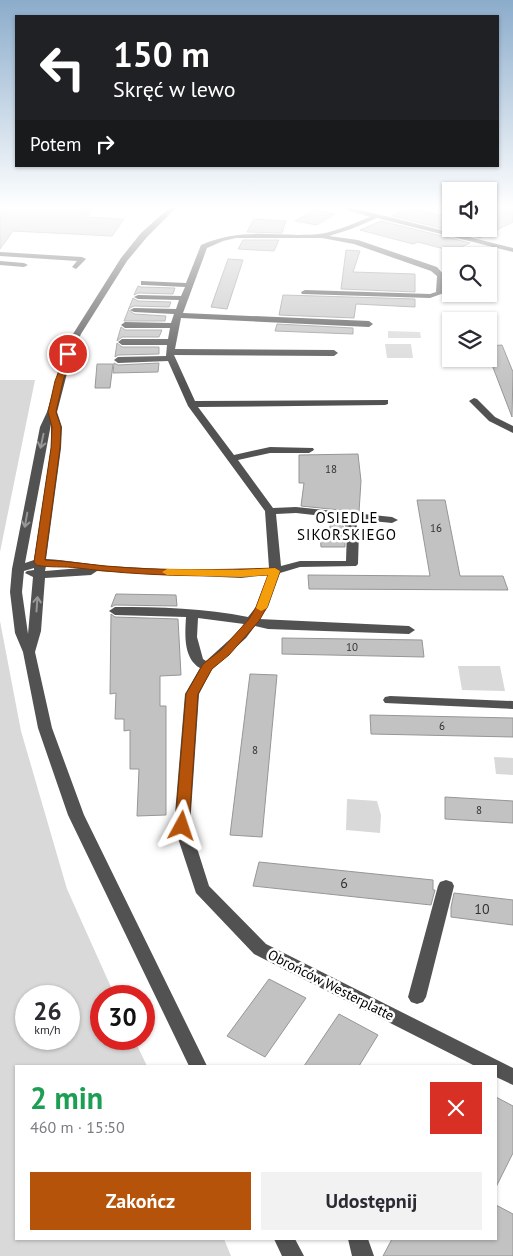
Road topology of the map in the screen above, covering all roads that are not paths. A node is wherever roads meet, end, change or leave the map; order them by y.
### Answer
1 (120, 267) edge
2 (196, 267) edge
3 (427, 267) edge
4 (144, 283) dead end
5 (189, 285) junction
6 (305, 292) dead end
7 (138, 296) dead end
8 (184, 298) junction
9 (134, 310) dead end
10 (178, 313) junction
11 (369, 324) dead end
12 (125, 325) dead end
13 (174, 326) junction
14 (122, 342) dead end
15 (172, 342) junction
16 (334, 352) dead end
17 (170, 355) junction
18 (118, 360) dead end
19 (474, 400) dead end
20 (385, 402) dead end
21 (192, 404) junction
22 (52, 412) junction
23 (513, 430) edge
24 (309, 450) dead end
25 (232, 458) junction
26 (270, 511) junction
27 (345, 515) junction
28 (392, 520) dead end
29 (40, 562) junction
30 (18, 569) junction
31 (105, 569) junction
32 (275, 571) junction
33 (39, 575) junction
34 (115, 611) dead end
35 (192, 614) junction
36 (253, 621) junction
37 (409, 630) dead end
38 (29, 652) junction
39 (207, 666) junction
40 (390, 700) dead end
41 (513, 705) edge
42 (446, 886) dead end
43 (417, 997) dead end
44 (198, 1065) edge
45 (490, 1065) edge
46 (497, 1069) edge
47 (513, 1077) edge
48 (285, 1240) edge
49 (358, 1240) edge
50 (293, 1256) edge
51 (363, 1256) edge

1 - 22 street
2 - 5 street
3 - 6 street
4 - 5 street
5 - 8 street
7 - 8 street
8 - 10 street
9 - 10 street
10 - 11 street
10 - 13 street
12 - 13 street
13 - 15 street
14 - 15 street
15 - 17 street
16 - 17 street
17 - 18 street
17 - 21 street
19 - 23 street
20 - 21 street
21 - 25 street
22 - 29 street
22 -> 30 street
24 - 25 street
25 - 26 street
26 - 27 street
26 - 32 street, Obrońców Westerplatte
27 - 28 street
27 - 32 street
29 - 30 street
29 - 31 street
29 - 33 street
30 - 33 street
30 - 38 street
31 - 32 street
31 - 33 street
32 - 36 street, Obrońców Westerplatte
38 -> 33 street
34 - 35 street
35 - 36 street
35 - 39 street
36 - 37 street
36 - 39 street, Obrońców Westerplatte
38 - 44 street
39 - 45 street, Obrońców Westerplatte
40 - 41 street
42 - 43 street
46 - 47 street
48 - 50 street
49 - 51 street

